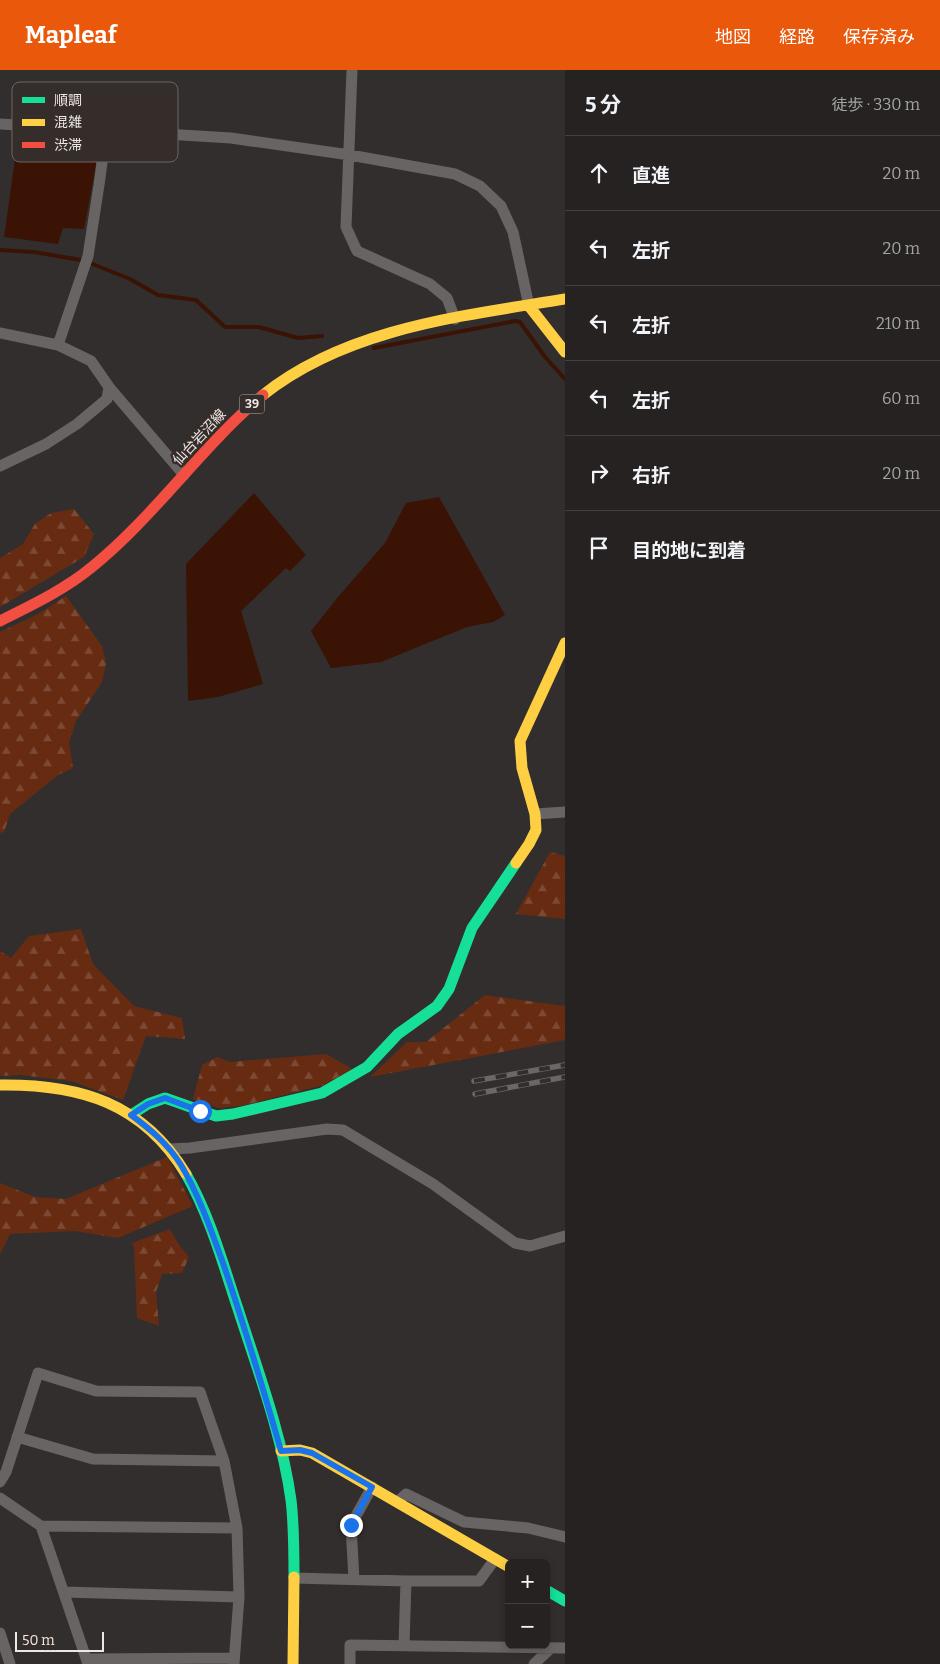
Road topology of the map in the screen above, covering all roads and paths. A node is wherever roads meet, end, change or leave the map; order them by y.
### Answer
1 (352, 70) edge
2 (178, 135) edge
3 (350, 155) junction
4 (102, 162) edge
5 (565, 299) edge
6 (529, 306) junction
7 (456, 319) junction
8 (0, 333) edge
9 (58, 345) junction
10 (565, 352) edge
11 (109, 387) junction
12 (0, 466) edge
13 (184, 475) junction
14 (0, 621) edge
15 (565, 643) edge
16 (565, 812) edge
17 (535, 814) junction
18 (0, 1085) edge
19 (131, 1115) junction
20 (170, 1149) junction
21 (565, 1236) edge
22 (17, 1437) junction
23 (281, 1451) junction
24 (224, 1461) junction
25 (0, 1482) edge
26 (372, 1487) junction
27 (0, 1498) edge
28 (397, 1502) junction
29 (41, 1526) junction
30 (237, 1528) junction
31 (565, 1537) edge
32 (495, 1559) junction
33 (505, 1565) edge
34 (294, 1578) junction
35 (354, 1580) junction
36 (406, 1581) junction
37 (64, 1592) junction
38 (550, 1592) edge
39 (239, 1597) junction
40 (565, 1601) edge
41 (0, 1633) edge
42 (404, 1645) junction
43 (551, 1648) junction
44 (565, 1648) edge
45 (234, 1661) edge
46 (87, 1662) edge
47 (10, 1664) edge
48 (293, 1664) edge
49 (350, 1664) edge
50 (534, 1664) edge

1 - 3 street
2 - 3 street
3 - 6 street
3 - 7 street
4 - 9 street
5 - 6 street, 仙台岩沼線 / 39
6 - 7 street, 仙台岩沼線 / 39
6 - 10 street
7 - 13 street, 仙台岩沼線 / 39
8 - 9 street
9 - 11 street
11 - 12 street
11 - 13 street
13 - 14 street, 仙台岩沼線 / 39
15 - 17 street
16 - 17 street
17 - 19 street
18 - 19 street
19 - 20 street
20 - 21 street
20 - 23 street
22 - 24 street
22 - 24 street
22 - 25 street
23 - 26 street
23 - 34 street
24 - 30 street
26 - 28 street
26 - 35 street
27 - 29 street
28 - 31 street
28 - 32 street
29 - 30 street
29 - 37 street
30 - 39 street
32 - 33 street
32 - 36 street
34 - 35 street
34 - 48 street
35 - 36 street
36 - 42 street
37 - 39 street
37 - 46 street
38 - 40 street
39 - 45 street
41 - 47 street
42 - 43 street
42 - 49 street
43 - 44 street
43 - 50 street
45 - 46 street

